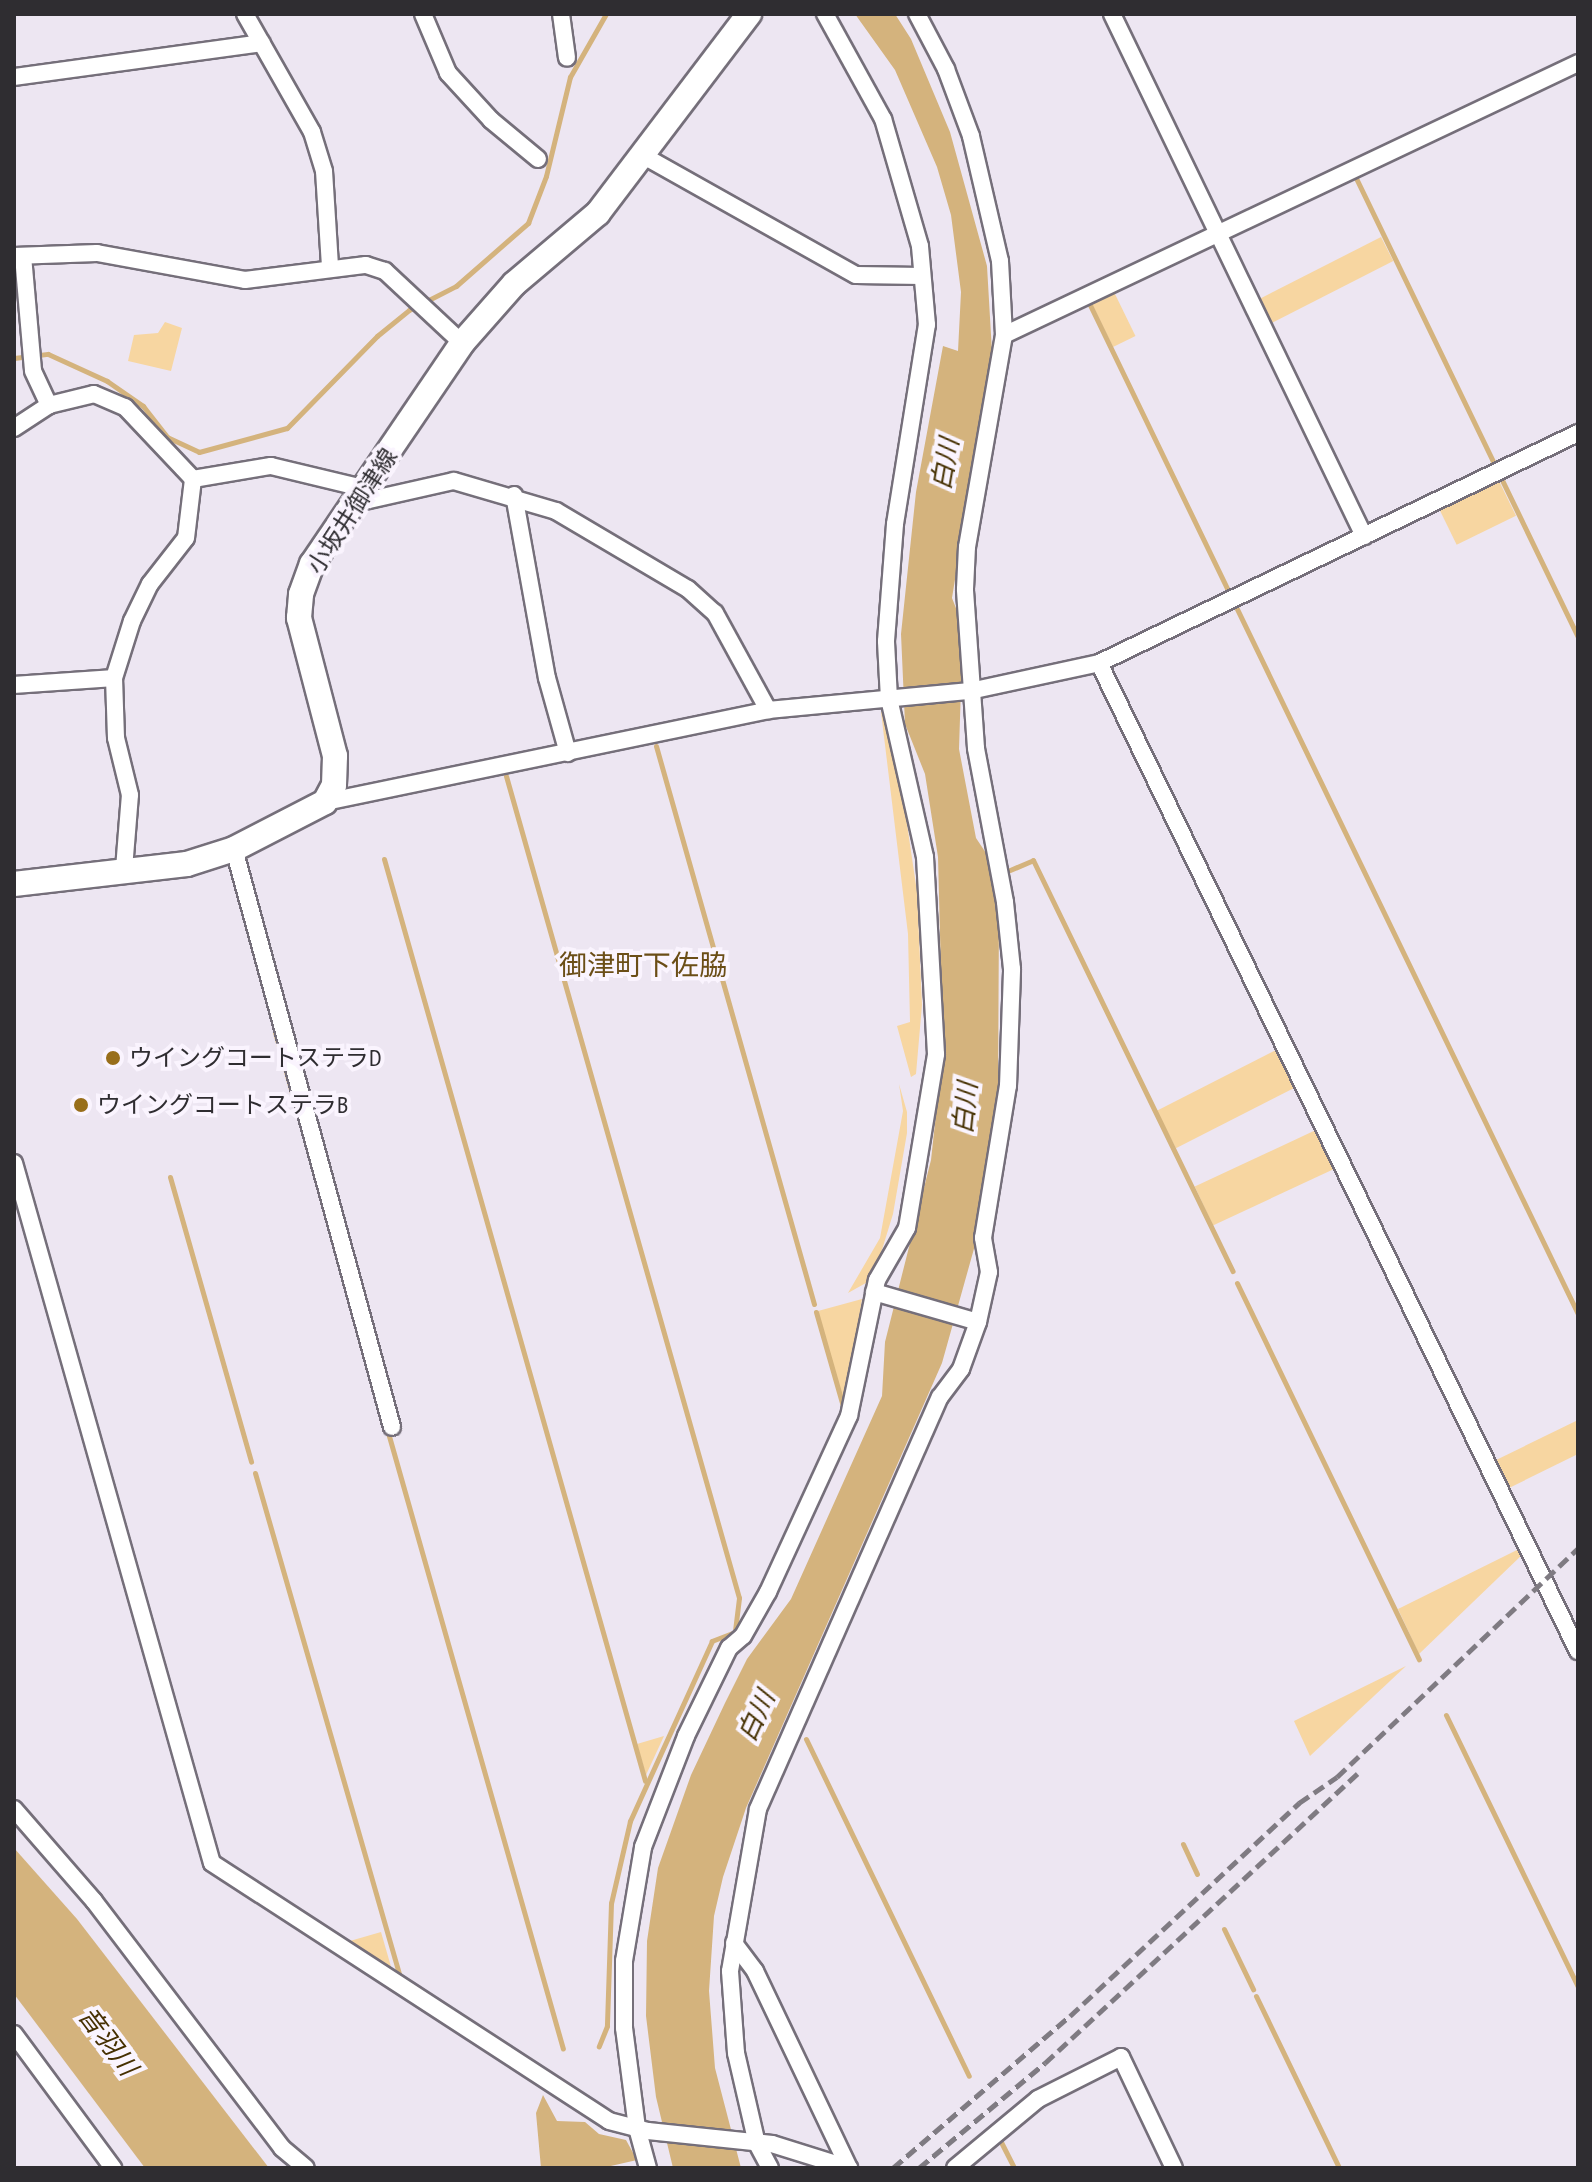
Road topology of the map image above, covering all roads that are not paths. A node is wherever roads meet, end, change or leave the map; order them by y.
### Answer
1 (245, 14) edge
2 (423, 14) edge
3 (561, 14) edge
4 (749, 14) edge
5 (825, 14) edge
6 (917, 14) edge
7 (1112, 14) edge
8 (262, 43) junction
9 (567, 58) dead end
10 (1578, 63) edge
11 (14, 77) edge
12 (642, 155) junction
13 (538, 159) dead end
14 (1220, 235) junction
15 (18, 256) edge
16 (330, 266) junction
17 (922, 276) junction
18 (1004, 335) junction
19 (462, 343) junction
20 (49, 405) junction
21 (14, 428) edge
22 (1578, 433) edge
23 (193, 479) junction
24 (514, 495) junction
25 (362, 496) junction
26 (1364, 536) junction
27 (1099, 663) junction
28 (114, 678) junction
29 (14, 685) edge
30 (967, 691) junction
31 (893, 698) junction
32 (768, 710) junction
33 (568, 753) junction
34 (325, 802) junction
35 (234, 849) junction
36 (124, 869) junction
37 (14, 884) edge
38 (14, 1163) edge
39 (878, 1293) junction
40 (976, 1322) junction
41 (392, 1427) dead end
42 (1578, 1651) edge
43 (14, 1809) edge
44 (734, 1943) junction
45 (14, 2034) edge
46 (643, 2130) junction
47 (753, 2143) junction
48 (113, 2168) edge
49 (306, 2168) edge
50 (648, 2168) edge
51 (770, 2168) edge
52 (849, 2168) edge
53 (955, 2168) edge
54 (1174, 2168) edge

1 - 8 street
2 - 13 street
3 - 9 street
4 - 12 main road, 小坂井御津線
5 - 17 street
6 - 18 street
7 - 14 street
8 - 11 street
8 - 16 street
10 - 14 street
12 - 17 street
12 - 19 main road, 小坂井御津線
14 - 18 street
14 - 26 street
15 - 16 street
15 - 20 street
16 - 19 street
17 - 31 street
18 - 30 street
19 - 25 main road, 小坂井御津線
20 - 21 street
20 - 23 street
22 - 26 street
23 - 25 street
23 - 28 street
24 - 25 street
24 - 32 street
24 - 33 street
25 - 34 main road, 小坂井御津線
26 - 27 street
27 - 30 street
27 - 42 street
28 - 29 street
28 - 36 street
30 - 31 street
30 - 40 street
31 - 32 street
31 - 39 street
32 - 33 street
33 - 34 street
34 - 35 main road
35 - 36 main road
35 - 41 street
36 - 37 main road
38 - 46 street
39 - 40 street
39 - 46 street
40 - 44 street
43 - 49 street
44 - 47 street
44 - 52 street
45 - 48 street
46 - 47 street
46 - 50 street
47 - 51 street
47 - 52 street
53 - 54 street

